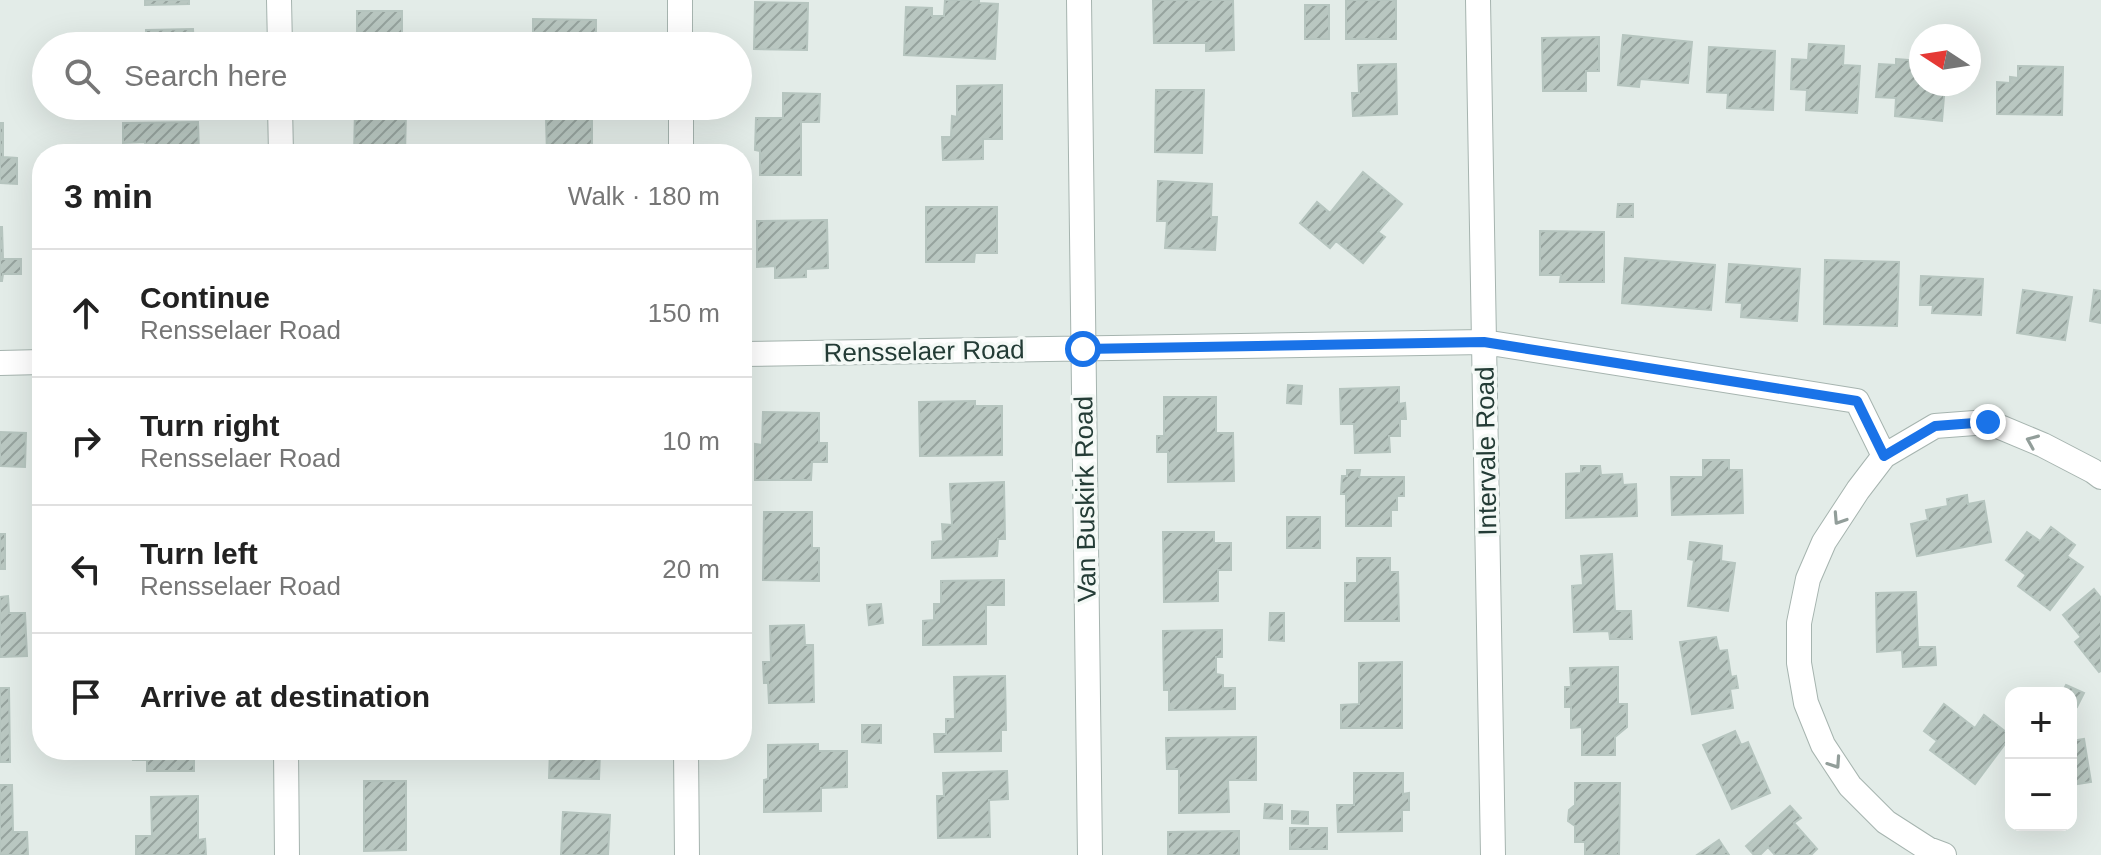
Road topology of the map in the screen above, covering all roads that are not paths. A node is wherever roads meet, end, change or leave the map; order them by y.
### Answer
1 (279, 0) edge
2 (680, 0) edge
3 (1079, 0) edge
4 (1478, 0) edge
5 (280, 32) edge
6 (680, 32) edge
7 (280, 120) edge
8 (681, 120) edge
9 (281, 144) edge
10 (681, 144) edge
11 (1484, 342) junction
12 (1083, 349) junction
13 (752, 354) edge
14 (32, 362) edge
15 (0, 363) edge
16 (1884, 456) junction
17 (2101, 477) edge
18 (286, 760) edge
19 (686, 760) edge
20 (287, 855) edge
21 (687, 855) edge
22 (1090, 855) edge
23 (1493, 855) edge
24 (1944, 855) edge

1 - 5 street
2 - 6 street
3 - 12 street, Van Buskirk Road
4 - 11 street, Intervale Road
7 - 9 street
8 - 10 street
11 - 12 street, Rensselaer Road
11 - 16 street, Rensselaer Road
11 - 23 street, Intervale Road
12 - 13 street, Rensselaer Road
12 - 22 street, Van Buskirk Road
14 - 15 street
17 -> 16 street
16 -> 24 street
18 - 20 street
19 - 21 street

